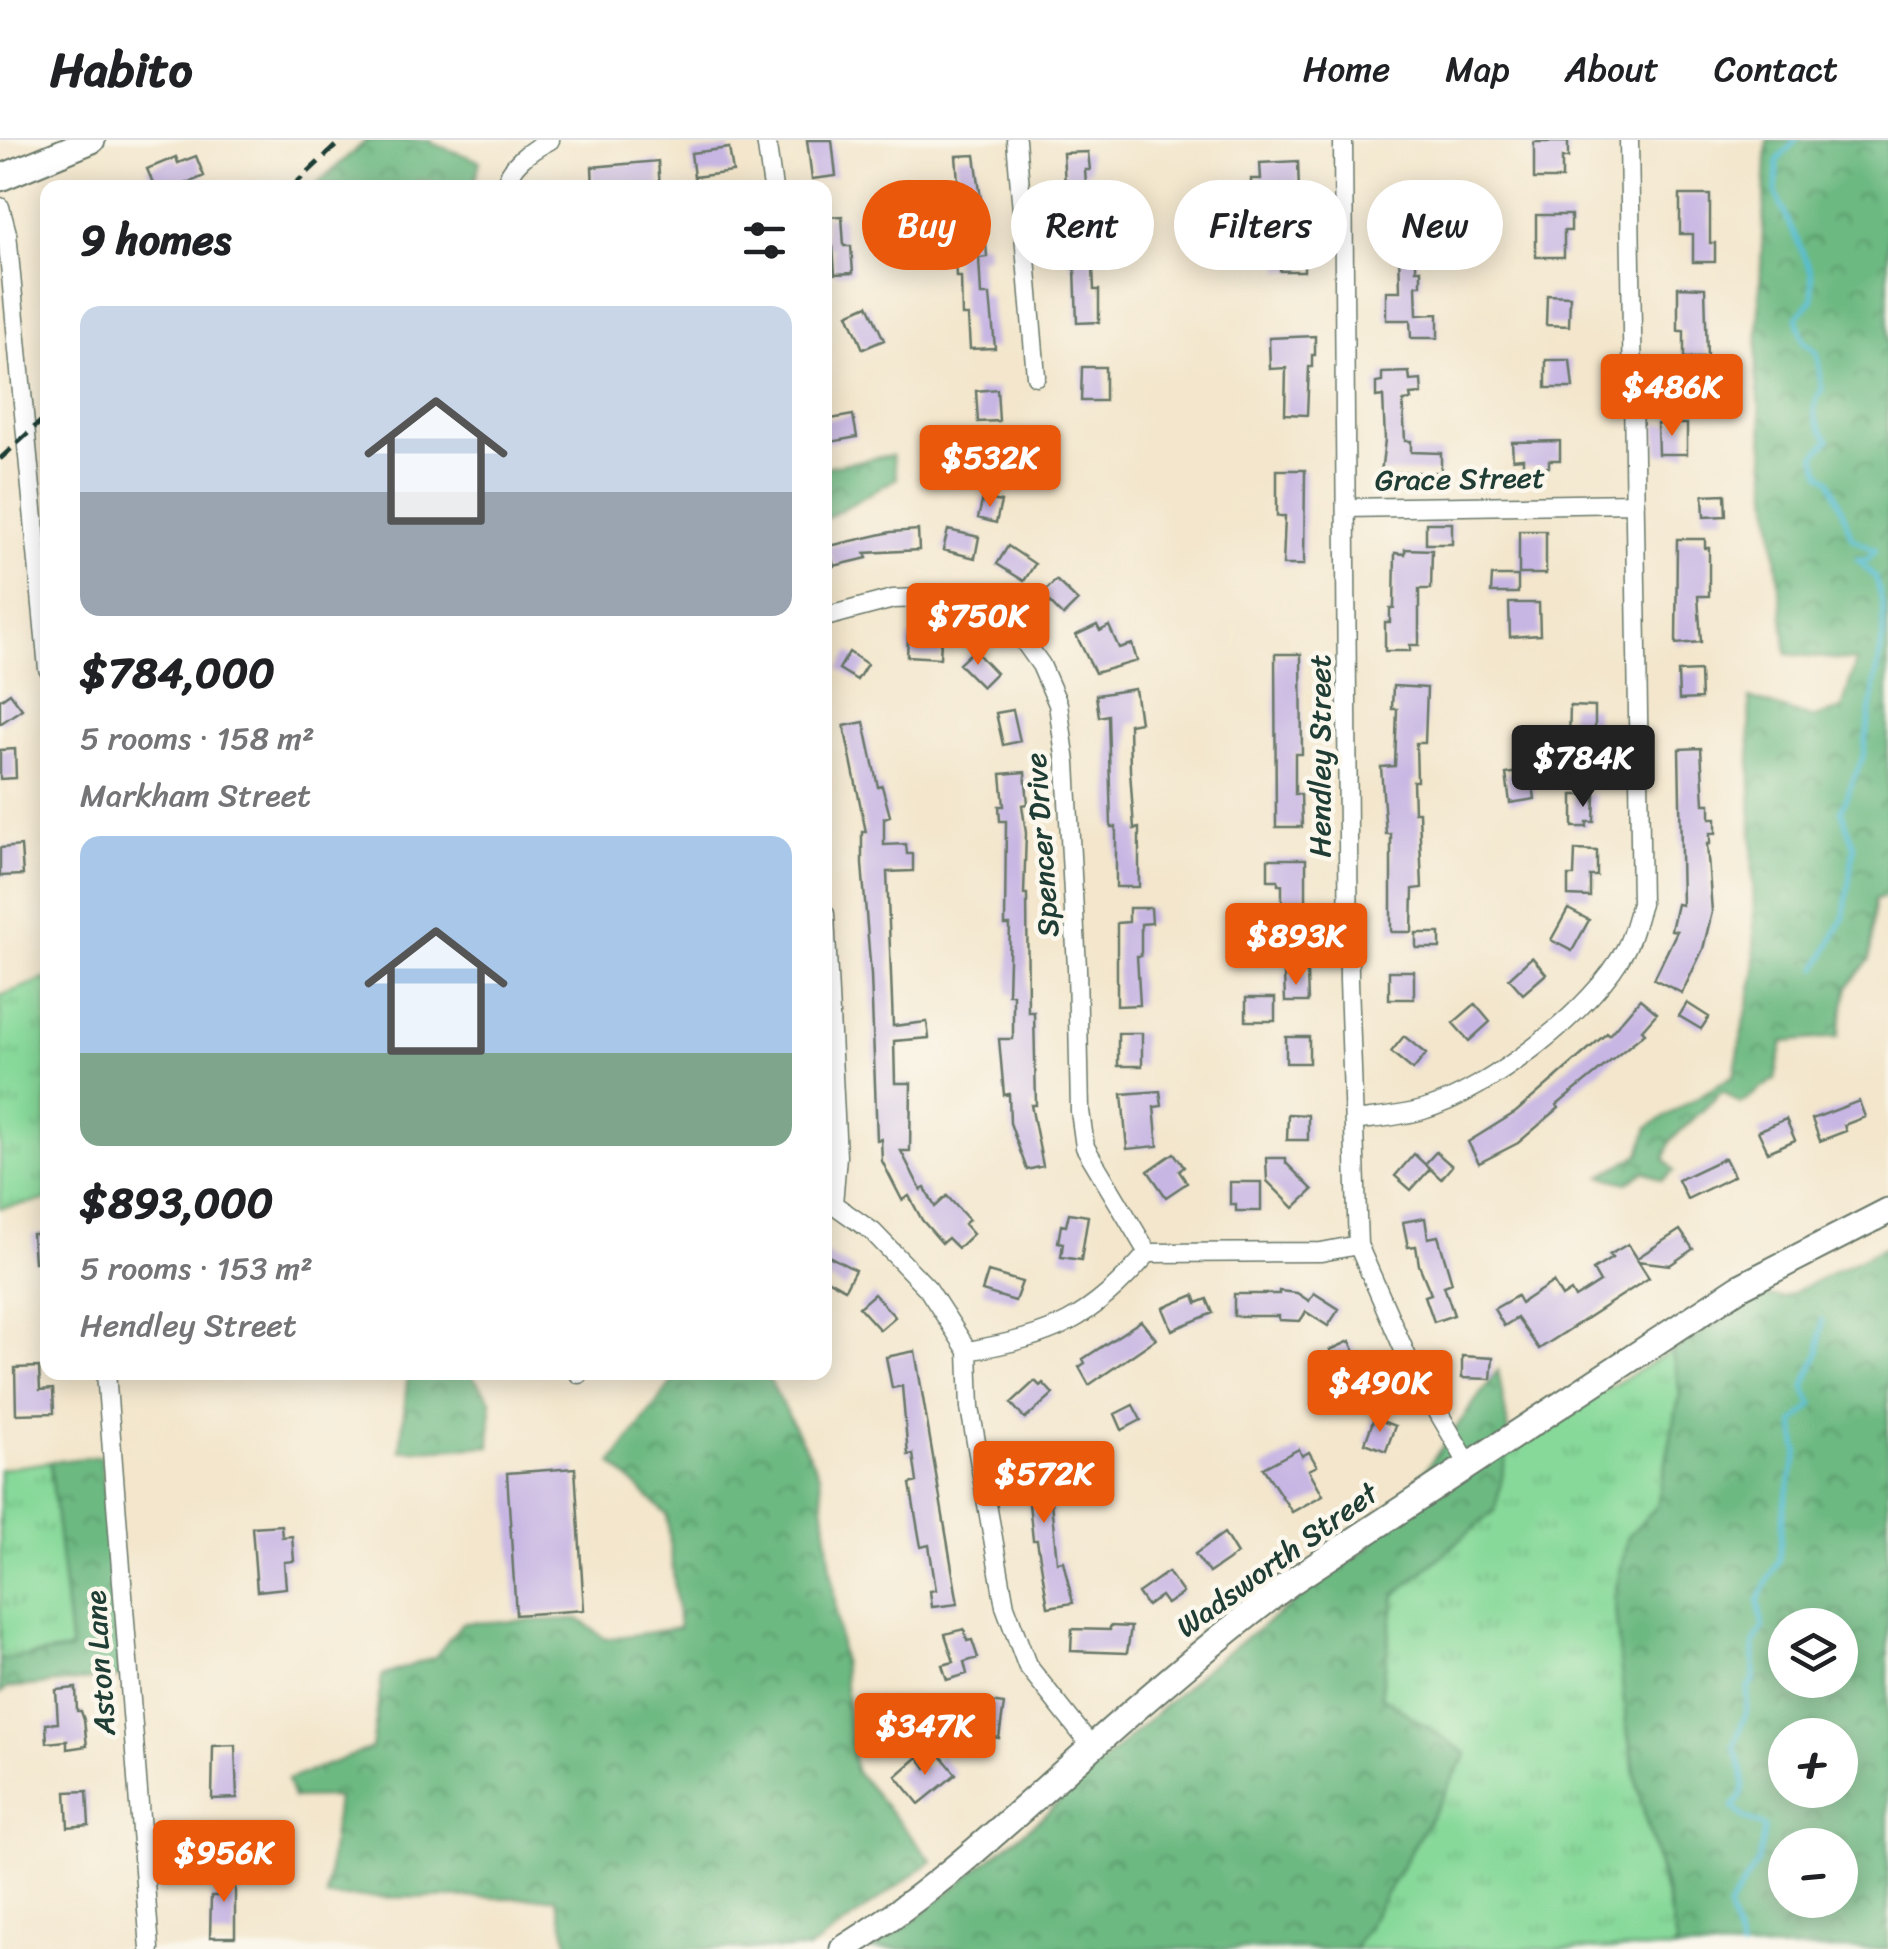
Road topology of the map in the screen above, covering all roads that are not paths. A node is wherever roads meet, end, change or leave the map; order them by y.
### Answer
1 (92, 140) edge
2 (550, 140) edge
3 (766, 140) edge
4 (1016, 140) edge
5 (1343, 140) edge
6 (1629, 140) edge
7 (0, 178) edge
8 (507, 180) edge
9 (772, 180) edge
10 (0, 207) edge
11 (1036, 376) dead end
12 (1635, 504) junction
13 (1346, 508) junction
14 (40, 583) edge
15 (832, 615) edge
16 (832, 1055) edge
17 (1354, 1121) junction
18 (832, 1186) edge
19 (832, 1206) edge
20 (1888, 1212) edge
21 (1358, 1246) junction
22 (1148, 1253) junction
23 (968, 1352) junction
24 (107, 1380) edge
25 (1469, 1464) junction
26 (1092, 1747) junction
27 (150, 1949) edge
28 (843, 1949) edge

1 - 7 street
2 - 8 street
3 - 9 street
4 - 11 street
5 - 13 street, Hendley Street
6 - 12 street
10 - 14 street
12 - 13 street, Grace Street
12 - 17 street
13 - 17 street, Hendley Street
15 - 22 street, Spencer Drive
16 - 18 street
17 - 21 street, Hendley Street
19 - 23 street
20 - 25 street, Wadsworth Street
21 - 22 street
21 - 25 street, Hendley Street
22 - 23 street
23 - 26 street
24 - 27 street, Aston Lane
25 - 26 street, Wadsworth Street
26 - 28 street, Wadsworth Street

